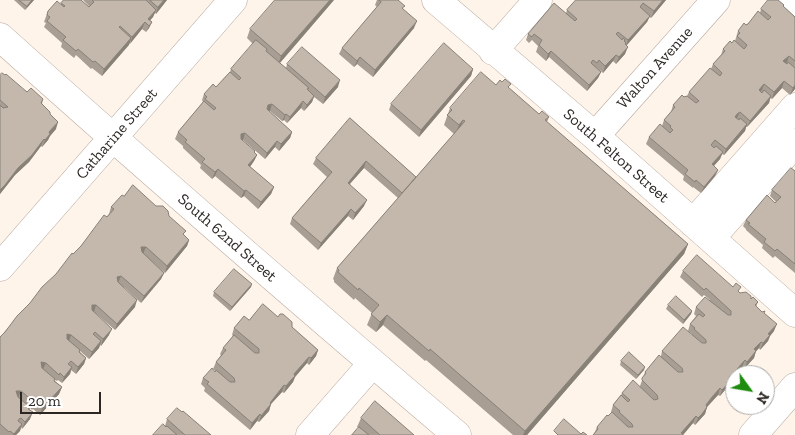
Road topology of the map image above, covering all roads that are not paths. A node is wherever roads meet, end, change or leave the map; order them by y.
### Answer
1 (233, 0) edge
2 (436, 0) edge
3 (538, 0) edge
4 (716, 0) edge
5 (783, 0) edge
6 (795, 10) edge
7 (0, 37) edge
8 (493, 50) junction
9 (795, 107) edge
10 (594, 136) junction
11 (113, 138) junction
12 (795, 143) edge
13 (702, 231) junction
14 (0, 267) edge
15 (795, 312) edge
16 (372, 364) junction
17 (795, 387) edge
18 (310, 435) edge
19 (457, 435) edge
20 (753, 435) edge

1 - 11 street, Catharine Street
2 - 8 street, South Felton Street
3 - 8 street
4 - 10 street, Walton Avenue
5 - 6 street
7 - 11 street, South 62nd Street
8 - 10 street, South Felton Street
9 - 13 street
10 - 13 street, South Felton Street
11 - 14 street, Catharine Street
11 - 16 street, South 62nd Street
12 - 13 street
13 - 15 street, South Felton Street
16 - 18 street
16 - 19 street, South 62nd Street
17 - 20 street

